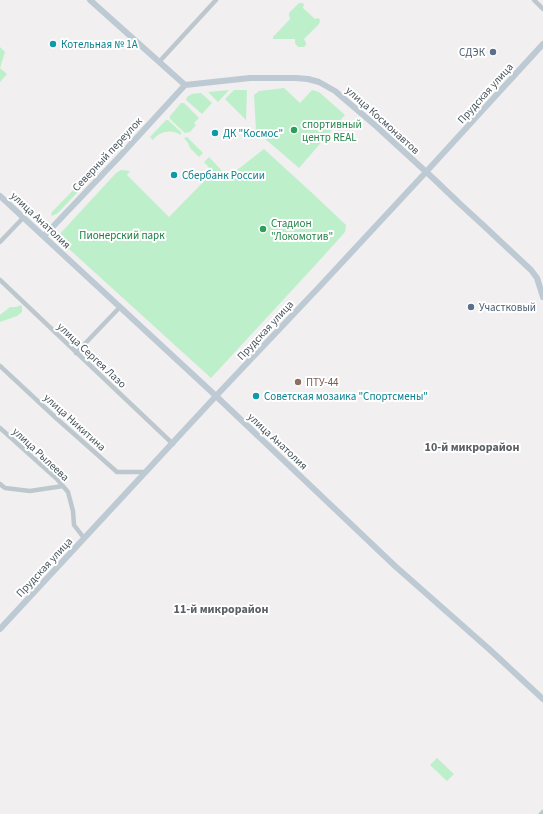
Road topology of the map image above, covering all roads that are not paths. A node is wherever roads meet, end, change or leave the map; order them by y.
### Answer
1 (90, 0) edge
2 (216, 0) edge
3 (534, 0) edge
4 (543, 9) edge
5 (543, 44) edge
6 (159, 62) junction
7 (185, 85) junction
8 (426, 172) junction
9 (0, 196) edge
10 (23, 218) junction
11 (44, 236) junction
12 (0, 242) edge
13 (0, 280) edge
14 (543, 297) edge
15 (120, 307) junction
16 (76, 353) junction
17 (0, 366) edge
18 (216, 396) junction
19 (0, 428) edge
20 (173, 444) junction
21 (146, 472) junction
22 (0, 484) edge
23 (63, 486) junction
24 (84, 538) junction
25 (0, 629) edge
26 (543, 699) edge

1 - 6 street
2 - 6 street
3 - 4 street
5 - 8 street, Прудская улица
6 - 7 street
7 - 8 street, улица Космонавтов
7 - 11 street, Северный переулок
8 - 14 street, улица Космонавтов
8 - 18 street, Прудская улица
9 - 10 street, улица Анатолия
10 - 11 street, улица Анатолия
10 - 12 street
11 - 15 street, улица Анатолия
13 - 16 street, улица Сергея Лазо
15 - 16 street
15 - 18 street, улица Анатолия
16 - 20 street, улица Сергея Лазо
17 - 21 street, улица Никитина
18 - 20 street, Прудская улица
18 - 26 street, улица Анатолия
19 - 23 street, улица Рылеева
20 - 21 street, Прудская улица
21 - 24 street, Прудская улица
22 - 23 street
23 - 24 street, улица Рылеева
24 - 25 street, Прудская улица

